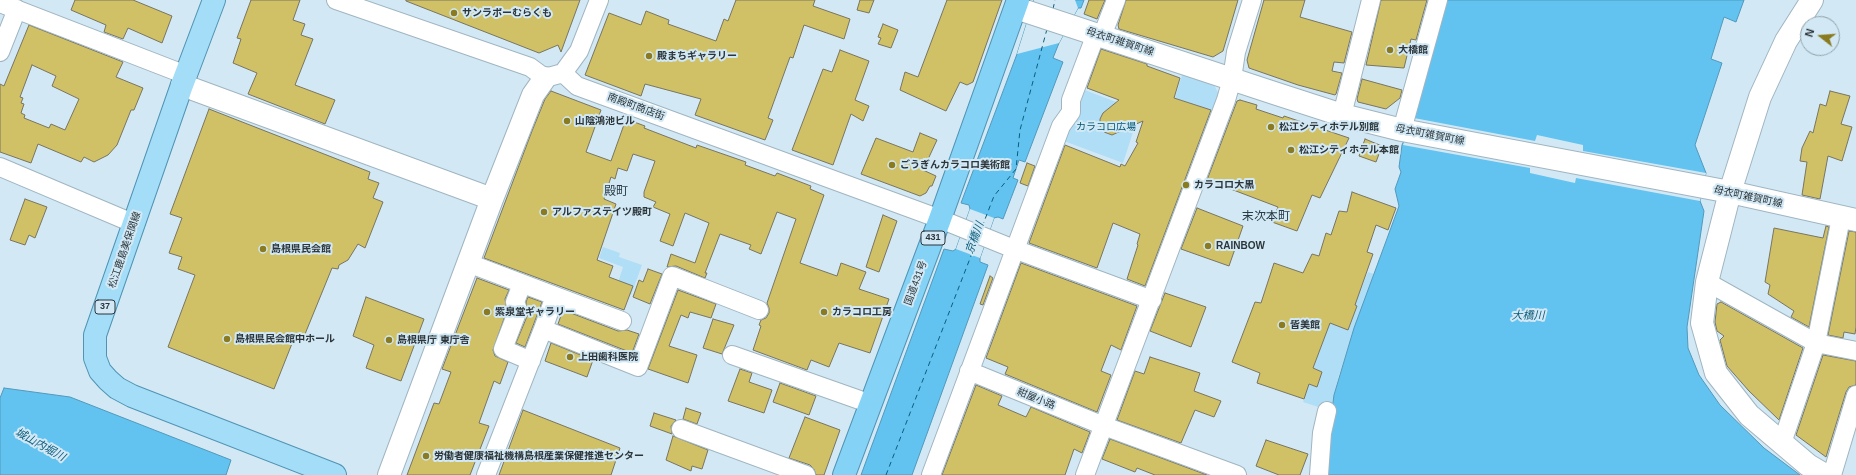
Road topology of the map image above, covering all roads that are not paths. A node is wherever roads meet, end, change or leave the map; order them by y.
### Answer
1 (214, 0) edge
2 (336, 0) edge
3 (600, 0) edge
4 (1116, 0) edge
5 (1252, 0) edge
6 (1371, 0) edge
7 (1438, 0) edge
8 (1812, 0) edge
9 (0, 3) edge
10 (1021, 7) edge
11 (16, 9) junction
12 (1092, 32) junction
13 (0, 52) edge
14 (554, 76) junction
15 (1232, 79) junction
16 (184, 80) junction
17 (1342, 115) junction
18 (1407, 131) junction
19 (0, 167) edge
20 (1730, 192) junction
21 (492, 199) junction
22 (940, 218) junction
23 (1849, 219) edge
24 (135, 224) junction
25 (1014, 249) junction
26 (468, 263) junction
27 (1707, 282) junction
28 (522, 284) junction
29 (555, 296) junction
30 (1152, 300) junction
31 (758, 310) dead end
32 (622, 321) dead end
33 (543, 329) junction
34 (1816, 343) junction
35 (1856, 351) edge
36 (732, 355) dead end
37 (531, 361) junction
38 (969, 372) junction
39 (1856, 395) edge
40 (871, 404) junction
41 (1327, 411) dead end
42 (1104, 426) junction
43 (681, 430) dead end
44 (1782, 443) junction
45 (335, 475) edge
46 (389, 475) edge
47 (486, 475) edge
48 (806, 475) edge
49 (844, 475) edge
50 (931, 475) edge
51 (1085, 475) edge
52 (1237, 475) edge
53 (1319, 475) edge
54 (1825, 475) edge
55 (1832, 475) edge

1 - 16 main road, 松江鹿島美保関線 / 37
2 - 14 street, 南殿町商店街
3 - 14 street
4 - 12 street
5 - 15 street
6 - 17 street
7 - 18 street
8 - 20 street
9 - 11 street
10 - 12 street, 母衣町雑賀町線
10 - 22 highway, 国道431号 / 431
11 - 13 street
11 - 16 street
12 - 15 street, 母衣町雑賀町線
12 - 25 street
14 - 21 street
14 - 22 street, 南殿町商店街
15 - 17 street, 母衣町雑賀町線
15 - 30 street
16 - 21 street
16 - 24 main road, 松江鹿島美保関線 / 37
17 - 18 street, 母衣町雑賀町線
18 - 20 street, 母衣町雑賀町線
19 - 24 street
20 - 23 street, 母衣町雑賀町線
20 - 27 street
21 - 26 street
22 - 25 street, 南殿町商店街
22 - 40 highway, 国道431号 / 431
23 - 34 street
24 - 45 main road, 松江鹿島美保関線 / 37
25 - 30 street, 南殿町商店街
25 - 38 street
26 - 28 street
26 - 46 street
27 - 34 street
27 - 44 street
28 - 29 street
28 - 37 street
29 - 32 street
29 - 33 street
30 - 42 street
31 - 33 street
33 - 37 street
34 - 35 street
34 - 44 street
36 - 40 street
37 - 47 street
38 - 42 street, 紺屋小路
38 - 50 street
39 - 55 street
40 - 49 highway, 国道431号 / 431
41 - 53 street
42 - 51 street
42 - 52 street, 紺屋小路
43 - 48 street
44 - 54 street

